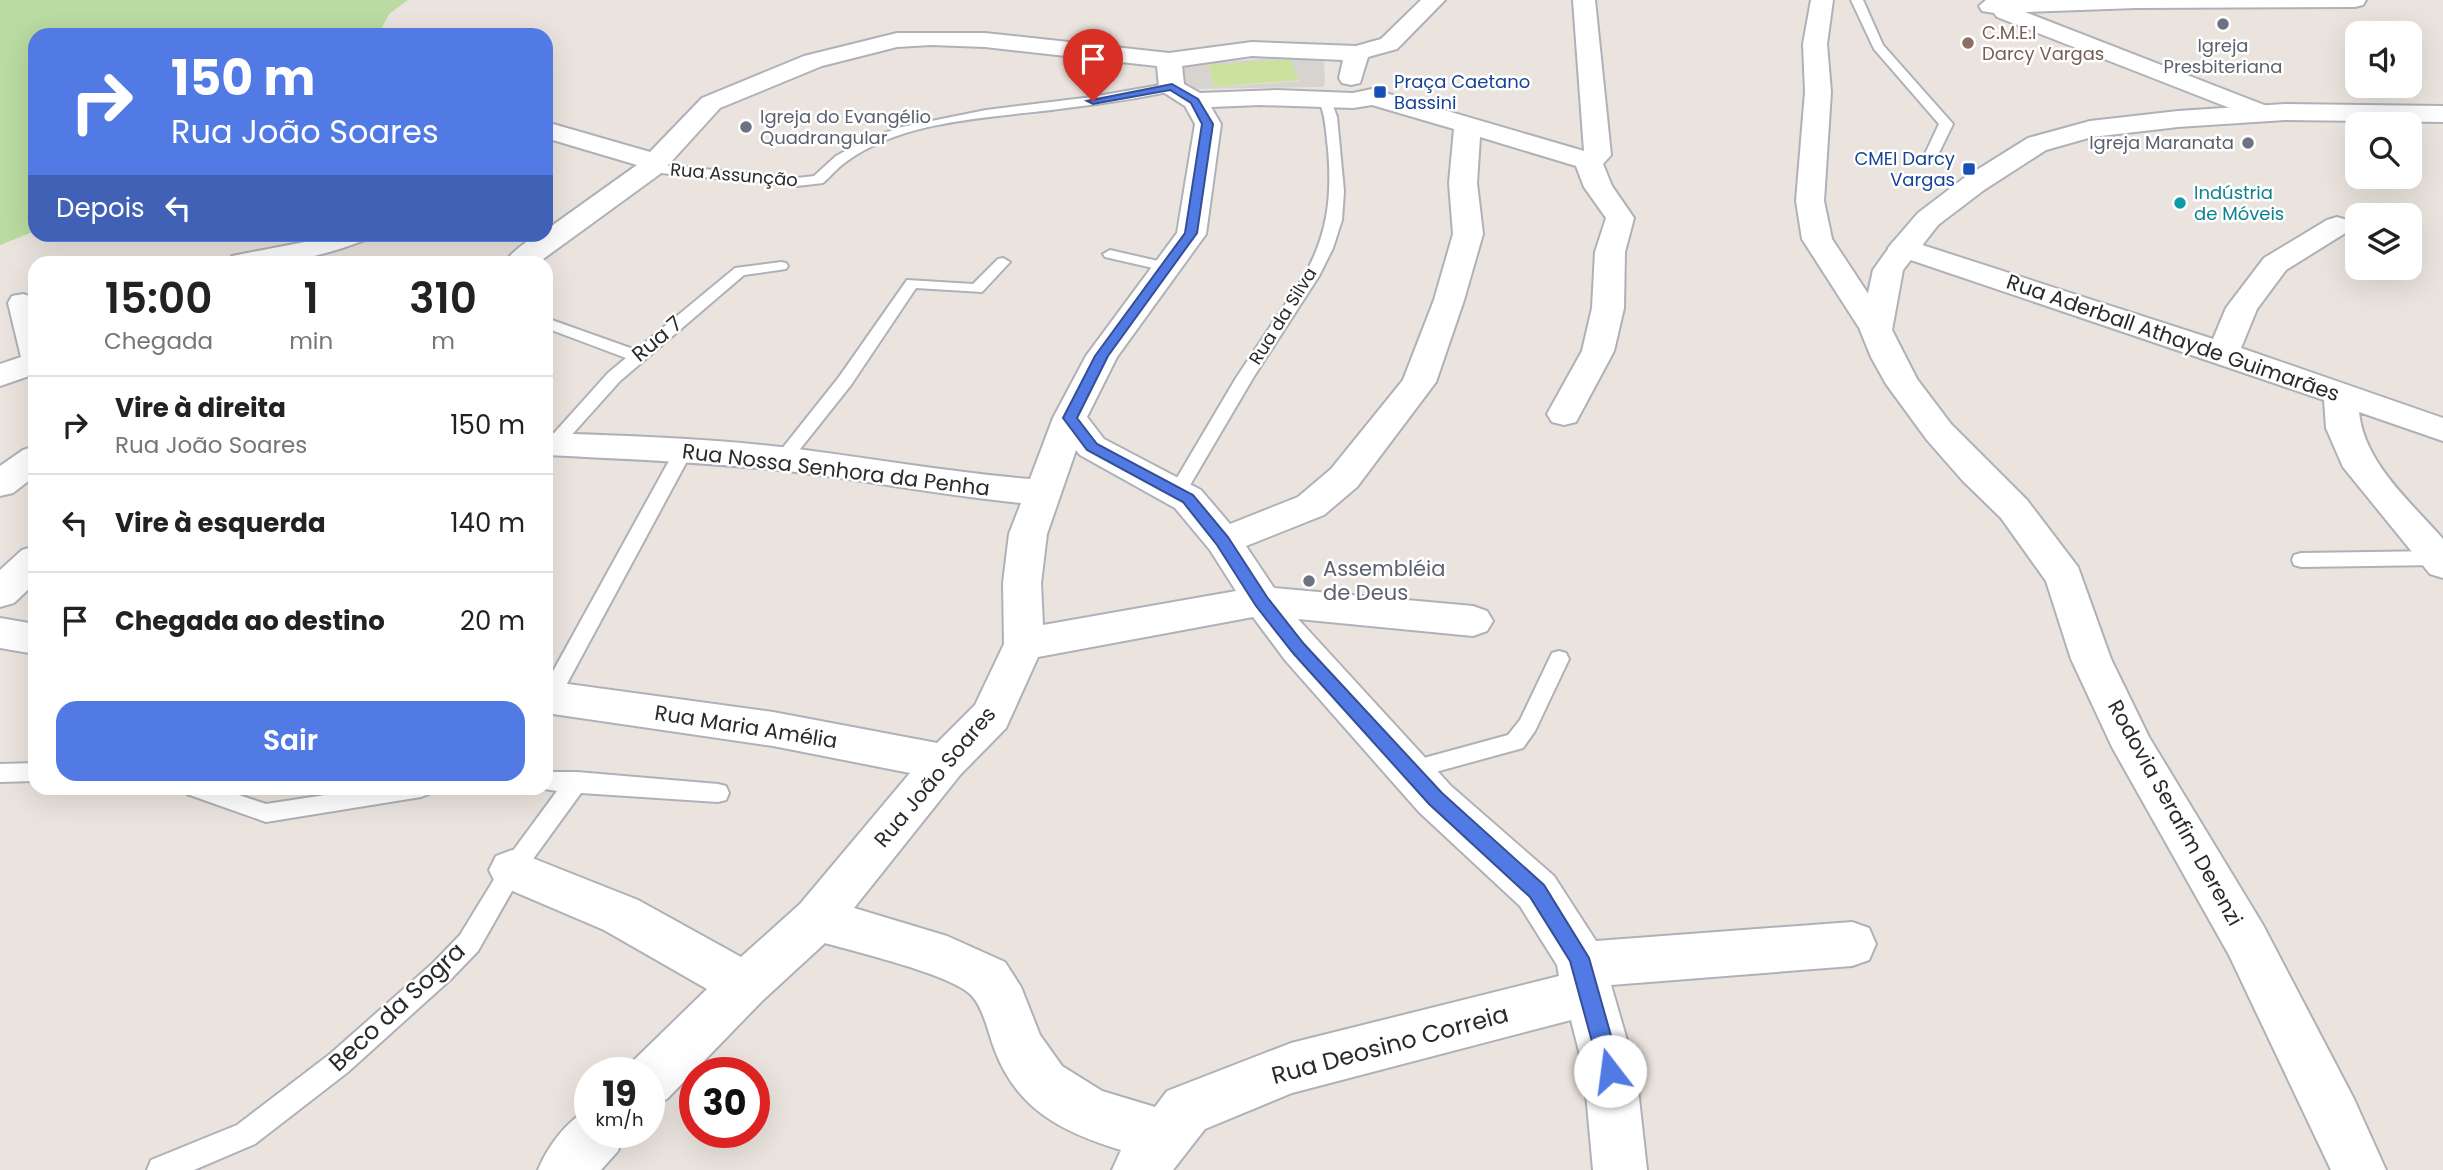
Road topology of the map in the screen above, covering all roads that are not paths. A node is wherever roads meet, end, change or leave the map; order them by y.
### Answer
1 (1434, 0) edge
2 (1584, 0) edge
3 (1822, 0) edge
4 (1857, 0) edge
5 (2355, 0) edge
6 (1983, 3) edge
7 (1357, 53) junction
8 (1169, 60) junction
9 (1196, 95) junction
10 (1339, 97) junction
11 (2263, 113) junction
12 (2443, 114) edge
13 (1467, 127) junction
14 (553, 134) edge
15 (1931, 156) dead end
16 (1587, 161) junction
17 (653, 165) junction
18 (2337, 226) dead end
19 (553, 238) edge
20 (335, 242) edge
21 (547, 242) edge
22 (1903, 248) junction
23 (1110, 254) dead end
24 (275, 256) edge
25 (528, 256) edge
26 (1003, 262) dead end
27 (781, 266) dead end
28 (1166, 267) junction
29 (19, 304) edge
30 (553, 326) edge
31 (1876, 330) junction
32 (28, 332) edge
33 (2223, 353) junction
34 (636, 356) junction
35 (28, 366) edge
36 (0, 376) edge
37 (2340, 394) junction
38 (1564, 414) dead end
39 (1070, 418) junction
40 (2443, 430) edge
41 (553, 440) edge
42 (553, 444) edge
43 (684, 450) junction
44 (783, 459) junction
45 (28, 463) edge
46 (0, 484) edge
47 (1043, 493) junction
48 (1177, 493) junction
49 (1223, 541) junction
50 (2301, 560) dead end
51 (2440, 561) edge
52 (28, 567) edge
53 (0, 593) edge
54 (1262, 601) junction
55 (1473, 621) dead end
56 (0, 633) edge
57 (28, 638) edge
58 (1024, 644) junction
59 (1559, 659) dead end
60 (553, 689) edge
61 (553, 699) edge
62 (945, 762) junction
63 (1410, 770) junction
64 (28, 772) edge
65 (0, 773) edge
66 (553, 781) edge
67 (577, 781) junction
68 (718, 793) dead end
69 (212, 795) edge
70 (381, 795) edge
71 (512, 870) junction
72 (817, 919) junction
73 (1852, 944) dead end
74 (1585, 979) junction
75 (745, 985) junction
76 (665, 1065) edge
77 (585, 1148) edge
78 (1152, 1154) edge
79 (161, 1170) edge
80 (565, 1170) edge
81 (1620, 1170) edge
82 (2359, 1170) edge

1 - 7 street
2 - 16 street
3 - 31 street, Rodovia Serafim Derenzi
4 - 15 lane
5 - 6 street
6 - 11 street
7 - 8 street
7 - 10 street
8 - 9 street, Rua João Soares
8 - 17 street
9 - 10 street
9 - 17 lane, Rua Assunção
9 - 28 street, Rua João Soares
10 - 13 street
10 - 48 lane, Rua da Silva
11 - 12 street
11 - 22 street
13 - 16 street
13 - 49 street
14 - 17 street
16 - 38 street
17 - 19 street
18 - 33 street
20 - 24 street
21 - 25 street
22 - 31 street
22 - 33 street, Rua Aderball Athayde Guimarães
23 - 28 lane
26 - 44 lane
27 - 34 lane, Rua 7
28 - 39 street, Rua João Soares
29 - 32 street
30 - 34 lane
31 - 82 street, Rodovia Serafim Derenzi
33 - 37 street, Rua Aderball Athayde Guimarães
34 - 41 lane, Rua 7
35 - 36 street
37 - 40 street, Rua Aderball Athayde Guimarães
37 - 51 street
39 - 47 street, Rua João Soares
39 - 48 street
42 - 43 street, Rua Nossa Senhora da Penha
43 - 44 street, Rua Nossa Senhora da Penha
43 - 60 lane
44 - 47 street, Rua Nossa Senhora da Penha
45 - 46 street
47 - 58 street, Rua João Soares
48 - 49 street
49 - 54 street
50 - 51 lane
52 - 53 street
54 - 55 street
54 - 58 street
54 - 63 street
56 - 57 street
58 - 62 street, Rua João Soares
59 - 63 lane
61 - 62 street, Rua Maria Amélia
62 - 72 street, Rua João Soares
63 - 74 street
64 - 65 lane
66 - 67 lane
67 - 68 lane
67 - 71 lane, Beco da Sogra
69 - 70 lane
71 - 75 street
71 - 79 lane, Beco da Sogra
72 - 75 street, Rua João Soares
72 - 78 street
73 - 74 street, Rua Deosino Correia
74 - 78 street, Rua Deosino Correia
74 - 81 street
75 - 76 street, Rua João Soares
77 - 80 street

